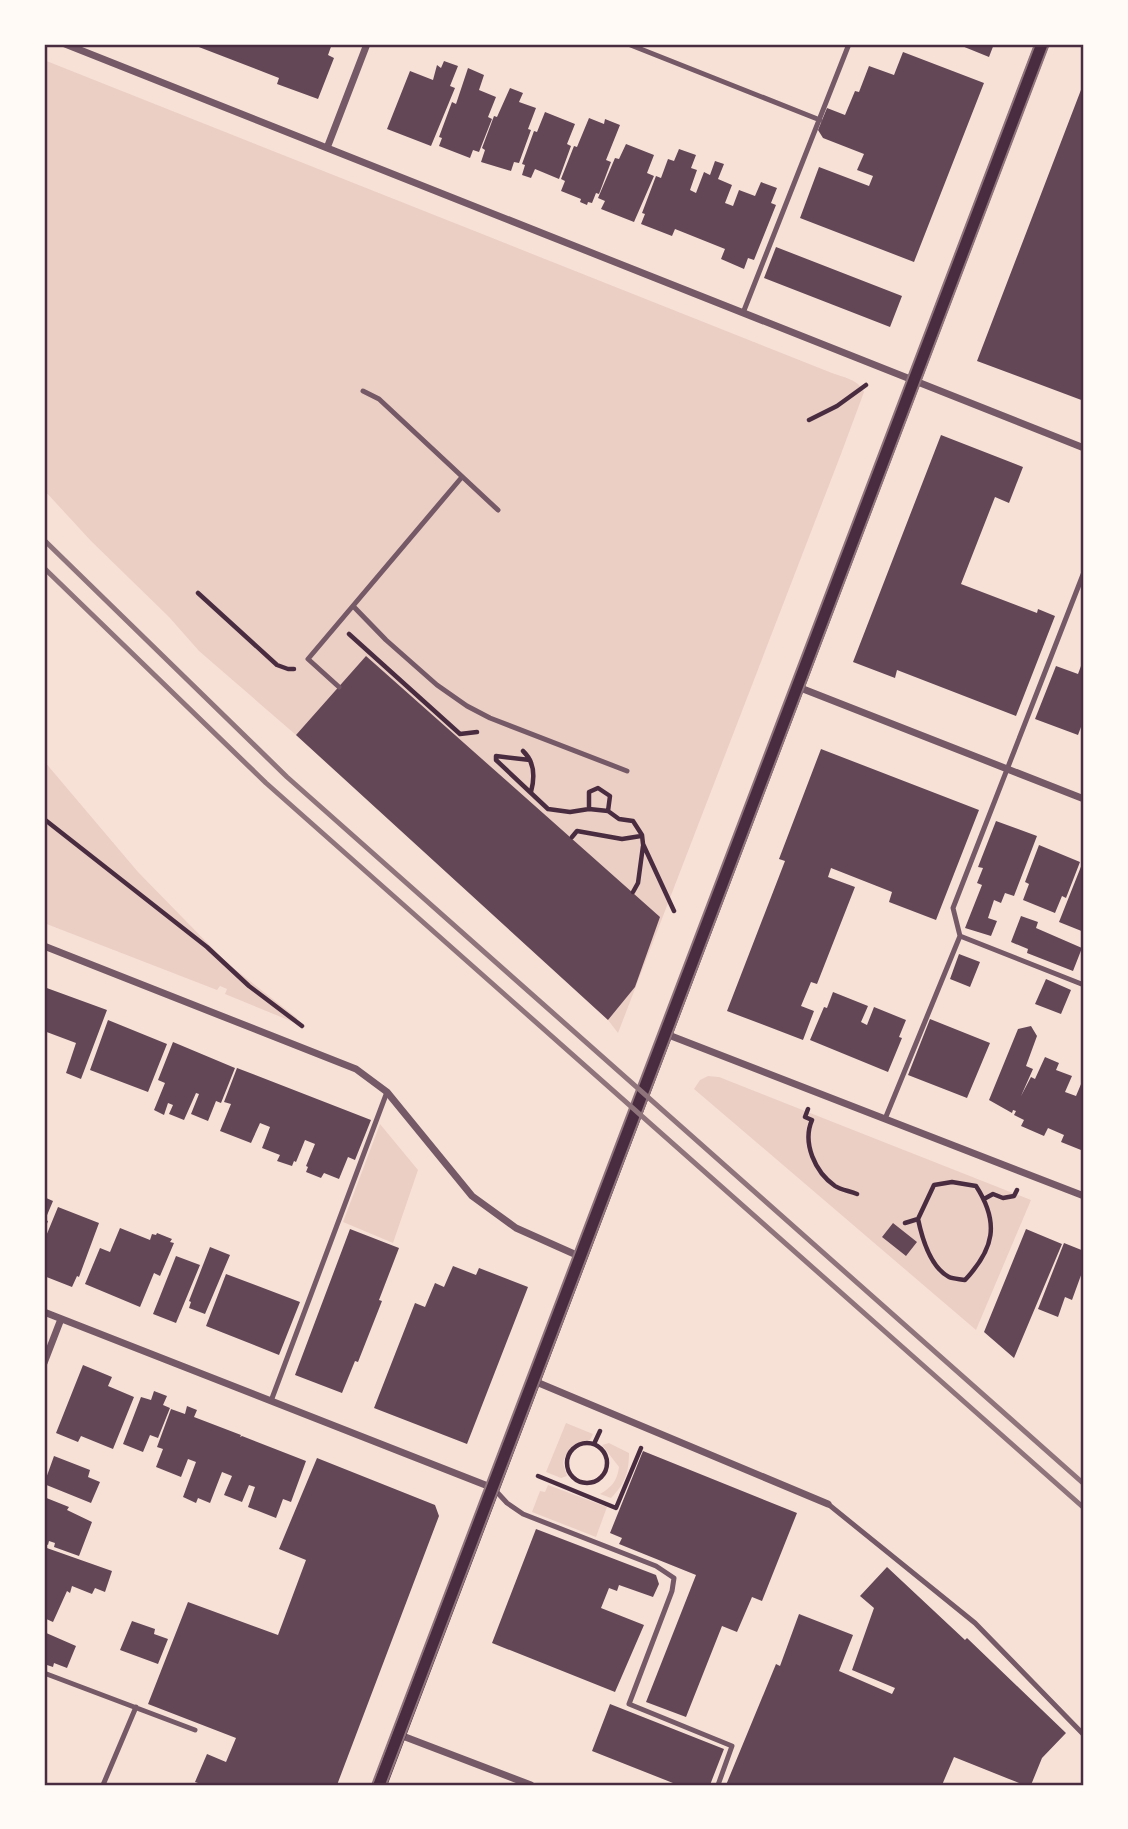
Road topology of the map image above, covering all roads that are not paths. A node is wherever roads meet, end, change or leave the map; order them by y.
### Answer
1 (65, 44) edge
2 (367, 44) edge
3 (628, 44) edge
4 (849, 44) edge
5 (1042, 44) edge
6 (820, 120) junction
7 (327, 148) junction
8 (743, 313) junction
9 (914, 381) junction
10 (363, 391) dead end
11 (1084, 448) edge
12 (462, 477) junction
13 (498, 510) dead end
14 (1084, 572) edge
15 (354, 607) junction
16 (797, 686) junction
17 (339, 687) dead end
18 (1006, 769) junction
19 (627, 771) dead end
20 (1084, 799) edge
21 (960, 936) junction
22 (44, 946) edge
23 (1084, 985) edge
24 (665, 1034) junction
25 (387, 1092) junction
26 (885, 1119) junction
27 (1084, 1196) edge
28 (581, 1257) junction
29 (44, 1312) edge
30 (61, 1319) junction
31 (44, 1363) edge
32 (534, 1381) junction
33 (271, 1401) junction
34 (493, 1488) junction
35 (828, 1504) joint
36 (44, 1673) edge
37 (136, 1707) junction
38 (195, 1730) dead end
39 (400, 1735) junction
40 (1084, 1735) edge
41 (103, 1785) edge
42 (380, 1785) edge
43 (531, 1785) edge
44 (718, 1785) edge

1 - 7 street
2 - 7 street
3 - 6 lane
4 - 6 lane
5 - 9 main road
6 - 8 lane
7 - 8 street
8 - 9 street
9 - 11 street
9 - 16 main road
10 - 12 lane
12 - 13 lane
12 - 15 lane
14 - 18 lane
15 - 17 lane
15 - 19 lane
16 - 18 street
16 - 24 main road
18 - 20 street
18 - 21 lane
21 - 23 lane
21 - 26 lane
22 - 25 street
24 - 26 street
24 - 28 main road
25 - 28 street
25 - 33 lane
26 - 27 street
28 - 32 main road
29 - 30 street
30 - 31 street
30 - 33 street
32 - 34 main road
32 - 35 street
33 - 34 street
34 - 39 main road
34 - 44 lane
35 - 40 lane
36 - 37 lane
37 - 38 lane
37 - 41 lane
39 - 42 main road
39 - 43 street

